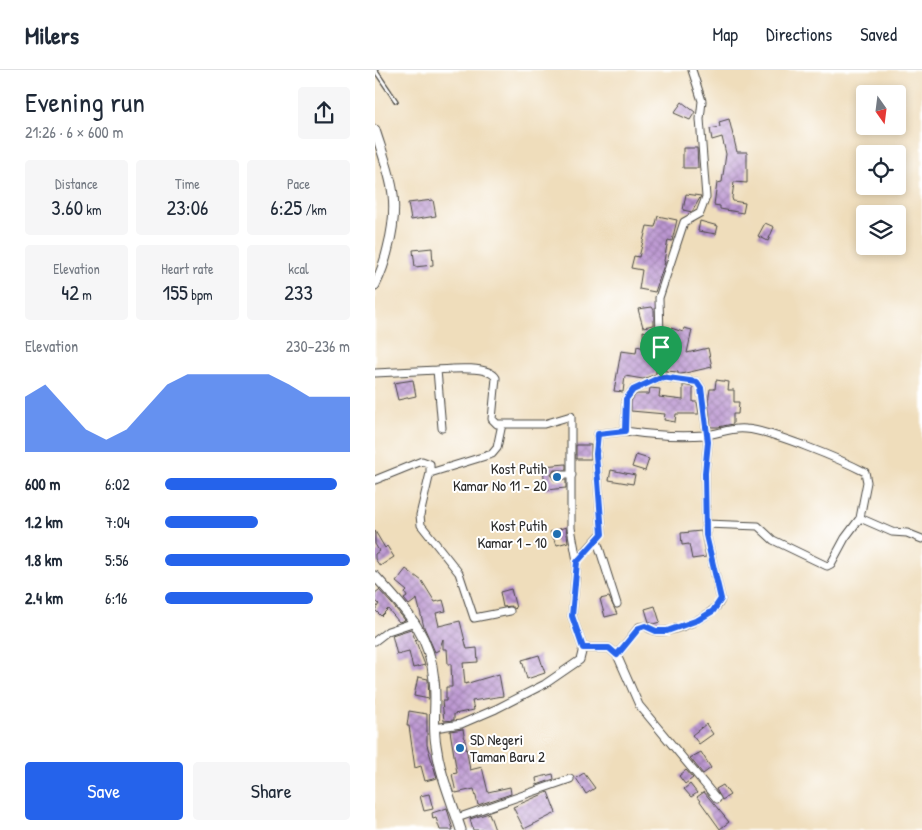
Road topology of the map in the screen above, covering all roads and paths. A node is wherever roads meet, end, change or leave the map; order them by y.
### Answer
1 (375, 70) edge
2 (693, 70) edge
3 (396, 101) dead end
4 (375, 130) edge
5 (375, 285) edge
6 (437, 370) junction
7 (375, 373) edge
8 (661, 377) junction
9 (502, 424) junction
10 (442, 428) dead end
11 (625, 431) junction
12 (707, 435) junction
13 (430, 473) junction
14 (556, 474) dead end
15 (572, 475) junction
16 (375, 480) edge
17 (861, 518) junction
18 (706, 524) junction
19 (922, 539) edge
20 (597, 541) junction
21 (577, 562) junction
22 (375, 576) edge
23 (617, 604) dead end
24 (510, 611) dead end
25 (415, 622) junction
26 (375, 640) edge
27 (583, 648) junction
28 (617, 655) junction
29 (434, 728) junction
30 (570, 778) dead end
31 (717, 799) dead end
32 (457, 818) junction
33 (461, 830) edge

1 - 3 lane
2 - 8 street
4 - 5 street
6 - 7 street
6 - 9 street
6 - 10 street
8 - 11 street
8 - 12 street
9 - 13 street
9 - 15 street
11 - 12 street
11 - 20 street
12 - 17 street
12 - 18 street
13 - 16 street
13 - 24 street
14 - 15 street
15 - 21 street
17 - 18 street
17 - 19 street
18 - 28 street
20 - 21 street
20 - 23 street
21 - 27 street
22 - 25 street
25 - 26 street
25 - 29 street
27 - 28 street
27 - 29 street
28 - 31 street
29 - 32 street
30 - 32 street
32 - 33 street

